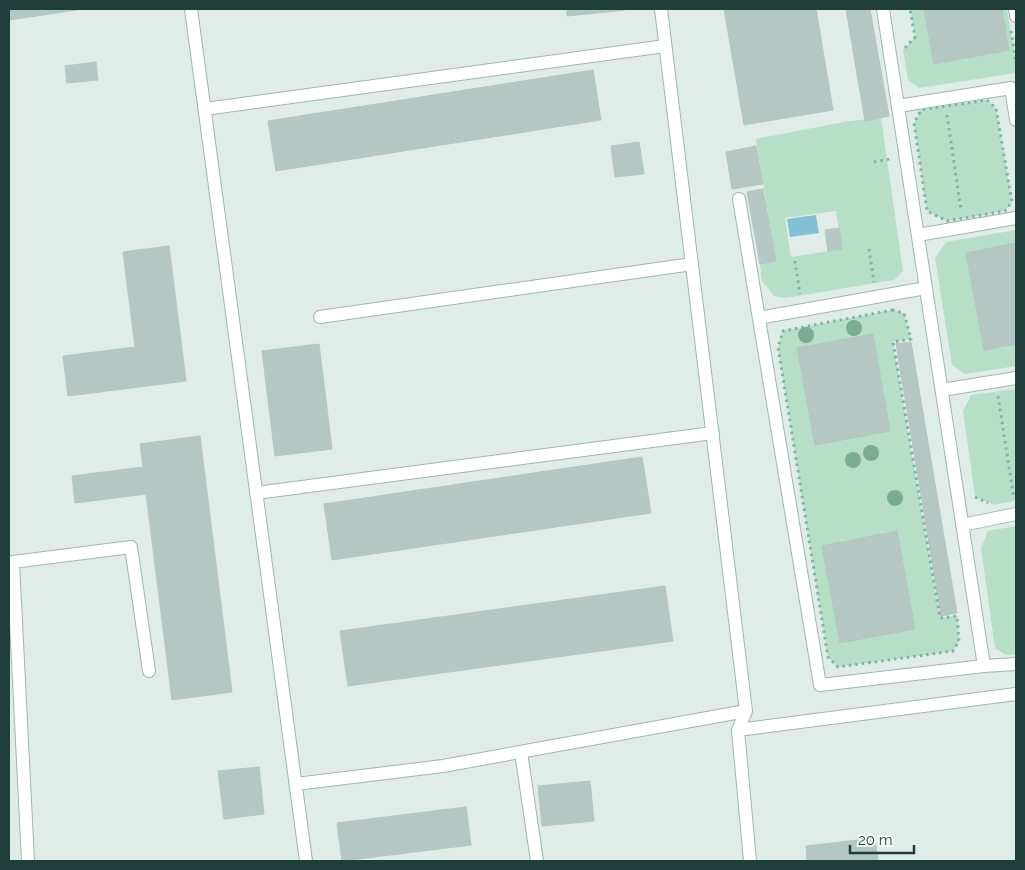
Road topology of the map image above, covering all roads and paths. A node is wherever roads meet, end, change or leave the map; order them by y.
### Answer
1 (191, 9) edge
2 (661, 9) edge
3 (884, 9) edge
4 (910, 9) edge
5 (1015, 9) edge
6 (1013, 21) edge
7 (665, 46) junction
8 (903, 50) dead end
9 (1016, 62) edge
10 (898, 106) junction
11 (945, 107) junction
12 (205, 109) junction
13 (1016, 120) edge
14 (739, 199) dead end
15 (962, 218) junction
16 (1016, 218) edge
17 (918, 234) junction
18 (692, 264) junction
19 (926, 288) junction
20 (320, 317) dead end
21 (758, 318) junction
22 (1016, 378) edge
23 (942, 390) junction
24 (997, 392) dead end
25 (713, 433) junction
26 (974, 488) dead end
27 (256, 493) junction
28 (1008, 503) dead end
29 (994, 505) dead end
30 (1016, 514) edge
31 (962, 525) junction
32 (957, 616) joint
33 (1016, 664) edge
34 (984, 666) junction
35 (149, 671) dead end
36 (1016, 694) edge
37 (746, 711) junction
38 (738, 730) junction
39 (521, 752) junction
40 (296, 784) junction
41 (28, 861) edge
42 (306, 861) edge
43 (536, 861) edge
44 (750, 861) edge

1 - 12 lane
2 - 7 lane
3 - 10 lane
4 - 8 path
5 - 6 lane
6 - 9 path
7 - 12 lane
7 - 18 lane
10 - 13 lane
10 - 17 lane
11 - 15 path
11 - 15 path
11 - 15 path
12 - 27 lane
14 - 21 lane
16 - 17 lane
17 - 19 lane
18 - 20 lane
18 - 25 lane
19 - 21 lane
19 - 23 lane
21 - 34 lane
22 - 23 lane
23 - 31 lane
24 - 28 path
25 - 27 lane
25 - 37 lane
26 - 29 path
27 - 40 lane
30 - 31 lane
31 - 34 lane
32 - 32 path
33 - 34 lane
35 - 41 lane
36 - 38 lane
37 - 38 lane
37 - 39 lane
38 - 44 lane
39 - 40 lane
39 - 43 lane
40 - 42 lane

